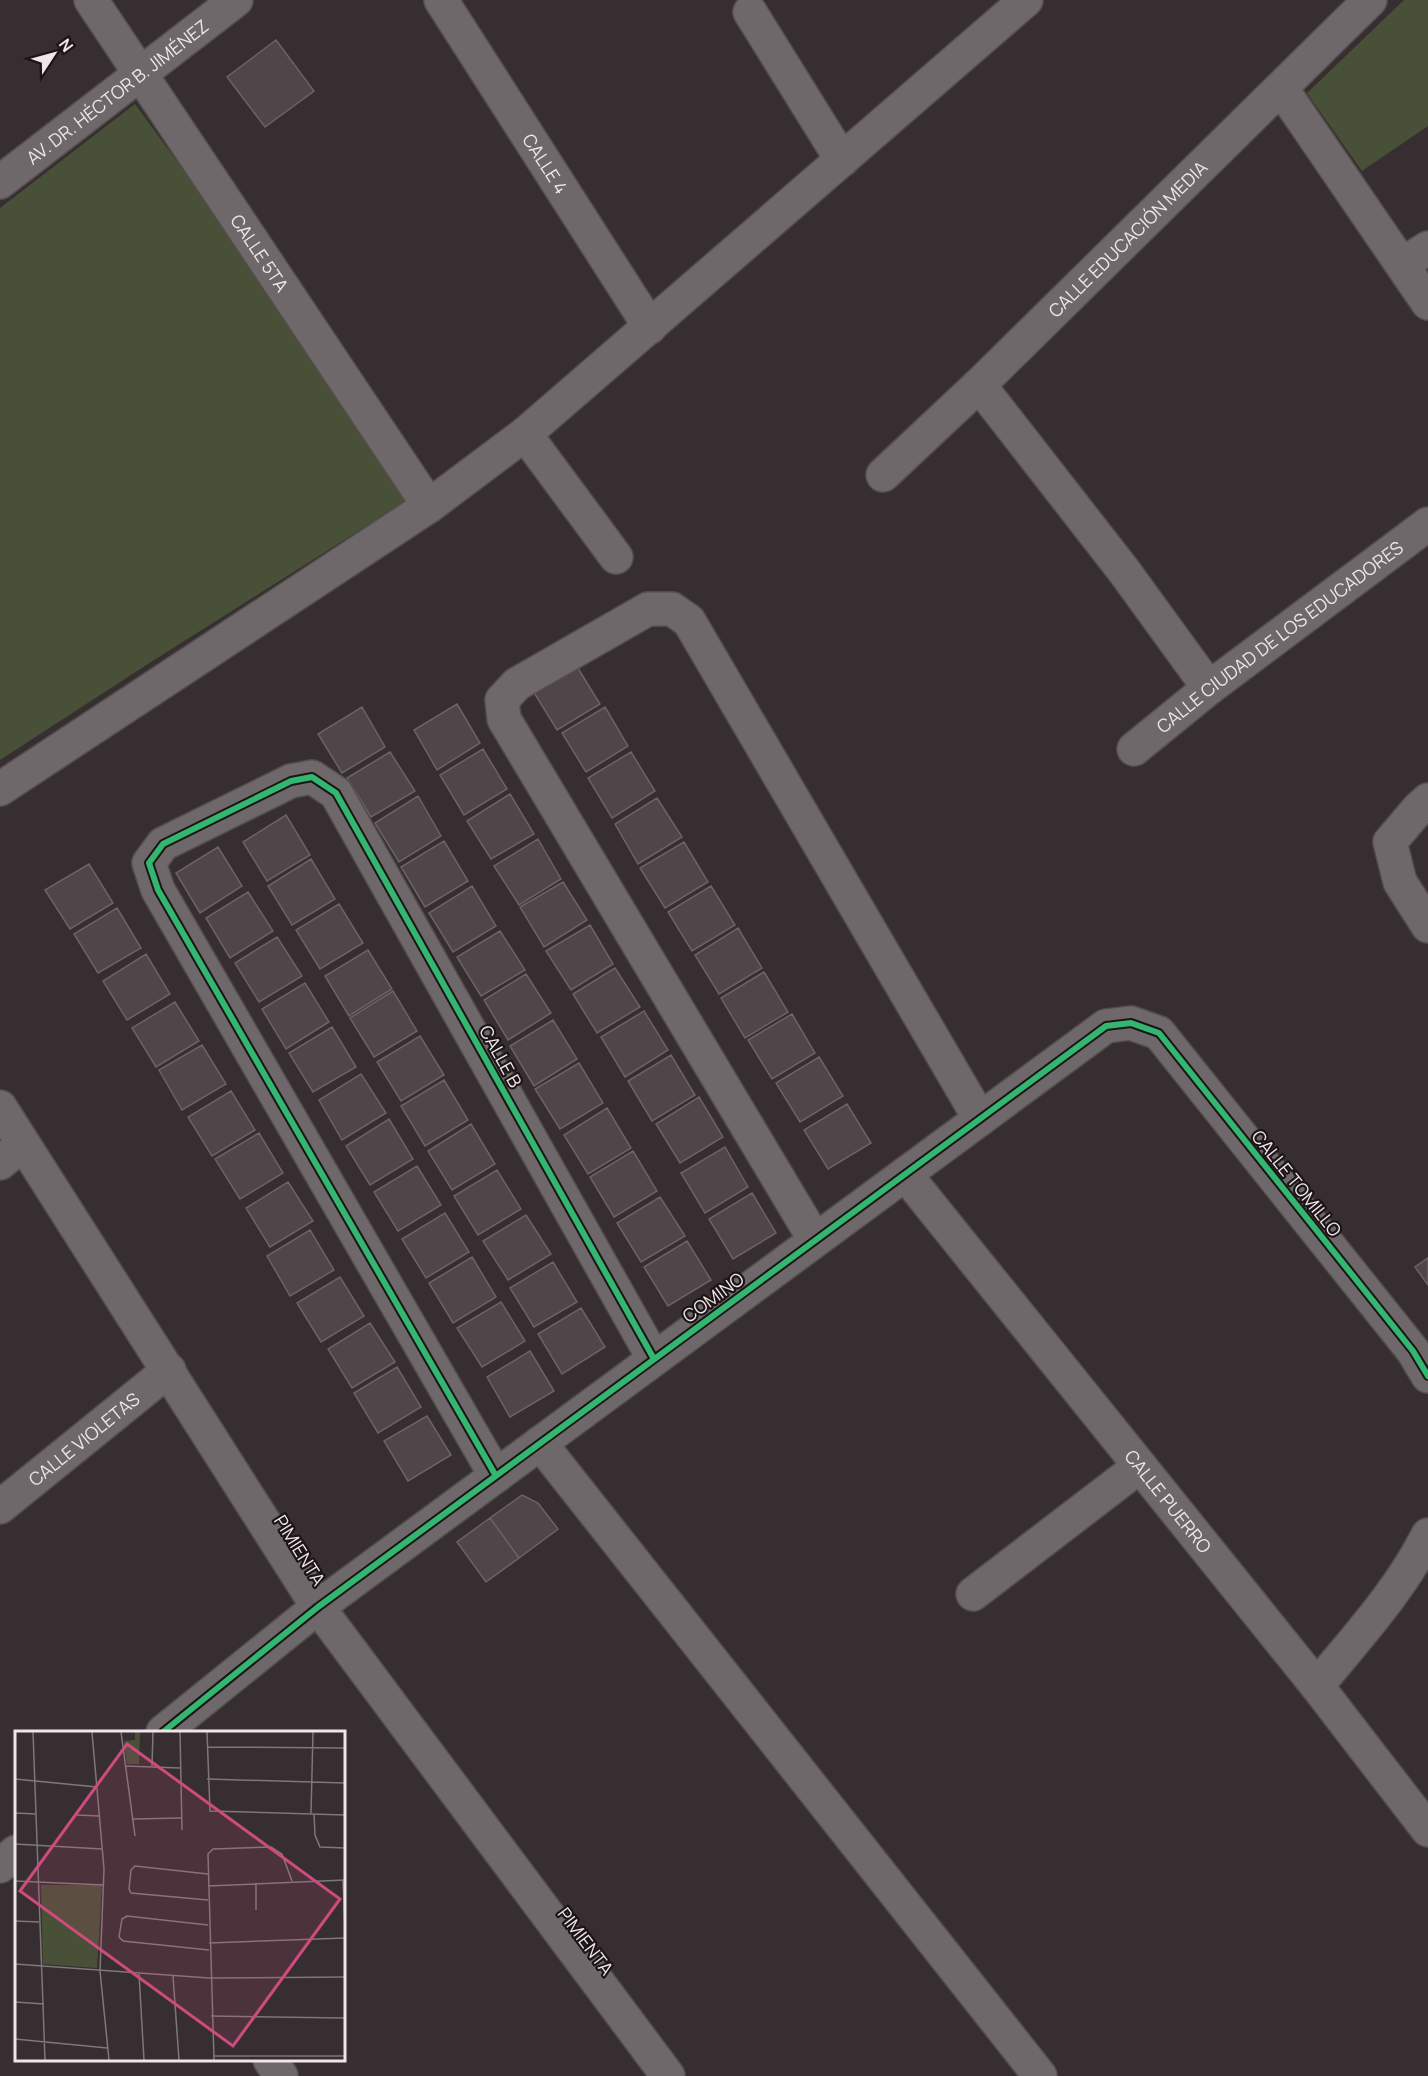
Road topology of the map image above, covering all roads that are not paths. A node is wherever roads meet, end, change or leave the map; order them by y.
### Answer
1 (91, 0) edge
2 (236, 0) edge
3 (441, 0) edge
4 (1371, 0) edge
5 (1017, 3) edge
6 (750, 12) dead end
7 (142, 74) junction
8 (1281, 88) junction
9 (842, 160) junction
10 (0, 182) edge
11 (1415, 256) edge
12 (1428, 303) edge
13 (650, 327) junction
14 (980, 385) junction
15 (525, 434) junction
16 (883, 475) dead end
17 (429, 506) junction
18 (1428, 524) edge
19 (616, 557) dead end
20 (1209, 688) junction
21 (1134, 749) dead end
22 (0, 789) edge
23 (1428, 800) edge
24 (1428, 926) edge
25 (1131, 1023) joint
26 (0, 1107) edge
27 (980, 1119) junction
28 (12, 1154) edge
29 (905, 1174) junction
30 (815, 1240) junction
31 (654, 1359) junction
32 (169, 1370) junction
33 (1428, 1376) edge
34 (540, 1443) junction
35 (1140, 1466) junction
36 (496, 1476) junction
37 (0, 1508) edge
38 (1428, 1535) edge
39 (973, 1594) dead end
40 (318, 1607) junction
41 (1317, 1686) junction
42 (164, 1731) edge
43 (1428, 1830) edge
44 (15, 1853) edge
45 (0, 1866) edge
46 (271, 2061) edge
47 (281, 2076) edge
48 (668, 2076) edge
49 (1040, 2076) edge

1 - 7 street, CALLE 5TA
2 - 7 street, AV. DR. HÉCTOR B. JIMÉNEZ
3 - 13 street, CALLE 4
4 - 8 street, CALLE EDUCACIÓN MEDIA
5 - 9 street
6 - 9 street
7 - 10 street, AV. DR. HÉCTOR B. JIMÉNEZ
7 - 17 street, CALLE 5TA
8 - 11 street
8 - 14 street, CALLE EDUCACIÓN MEDIA
9 - 13 street
11 - 12 street
13 - 15 street
14 - 16 street, CALLE EDUCACIÓN MEDIA
14 - 20 street
15 - 17 street
15 - 19 street
17 - 22 street
18 - 20 street, CALLE CIUDAD DE LOS EDUCADORES
20 - 21 street, CALLE CIUDAD DE LOS EDUCADORES
23 - 24 street
25 - 27 street, COMINO
25 - 33 street, CALLE TOMILLO
26 - 28 street, PIMIENTA
27 - 29 street, COMINO
27 - 30 street
28 - 32 street, PIMIENTA
29 - 30 street, COMINO
29 - 35 street, CALLE PUERRO
30 - 31 street, COMINO
31 - 34 street, COMINO
31 - 36 street, CALLE B
32 - 37 street, CALLE VIOLETAS
32 - 40 street, PIMIENTA
34 - 36 street, COMINO
34 - 49 street
35 - 39 street
35 - 41 street, CALLE PUERRO
36 - 40 street, COMINO
38 - 41 street
40 - 42 street, COMINO
40 - 48 street, PIMIENTA
41 - 43 street, CALLE PUERRO
44 - 45 street
46 - 47 street

